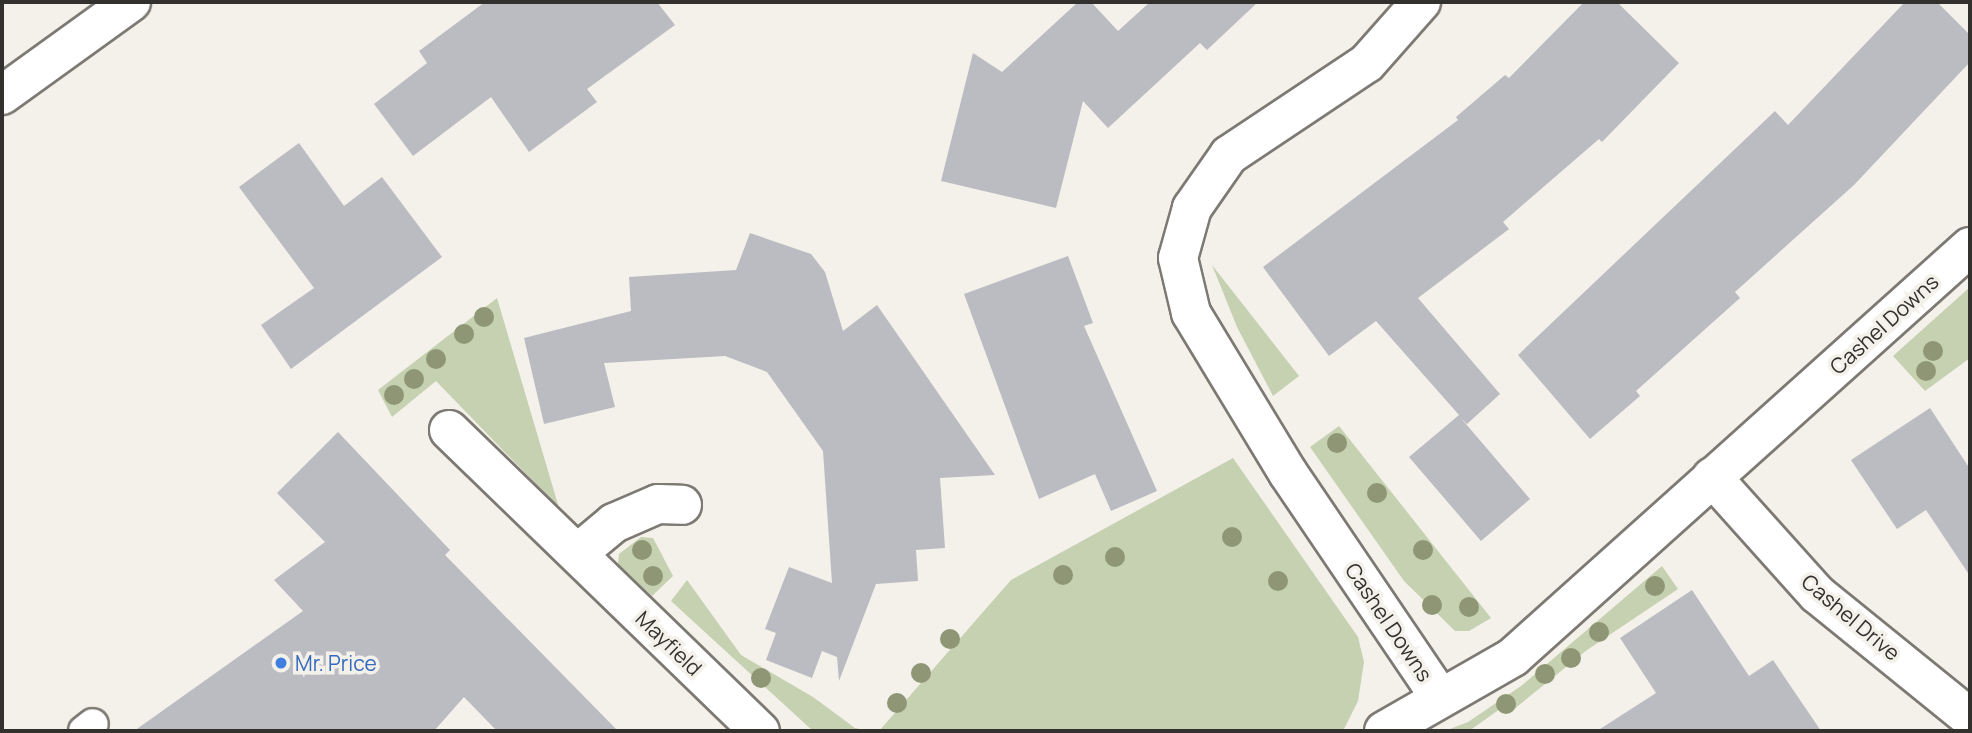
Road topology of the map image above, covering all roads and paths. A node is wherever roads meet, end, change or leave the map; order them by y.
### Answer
1 (131, 2) edge
2 (1421, 2) edge
3 (2, 95) edge
4 (1970, 247) edge
5 (449, 430) dead end
6 (1712, 477) junction
7 (682, 505) dead end
8 (578, 553) junction
9 (1439, 696) junction
10 (1970, 718) edge
11 (760, 731) edge
12 (1384, 731) edge

1 - 3 street
2 - 9 street, Cashel Downs
4 - 6 street, Cashel Downs
5 - 8 street, Mayfield
6 - 9 street, Cashel Downs
6 - 10 street, Cashel Drive
7 - 8 street
8 - 11 street, Mayfield
9 - 12 street

